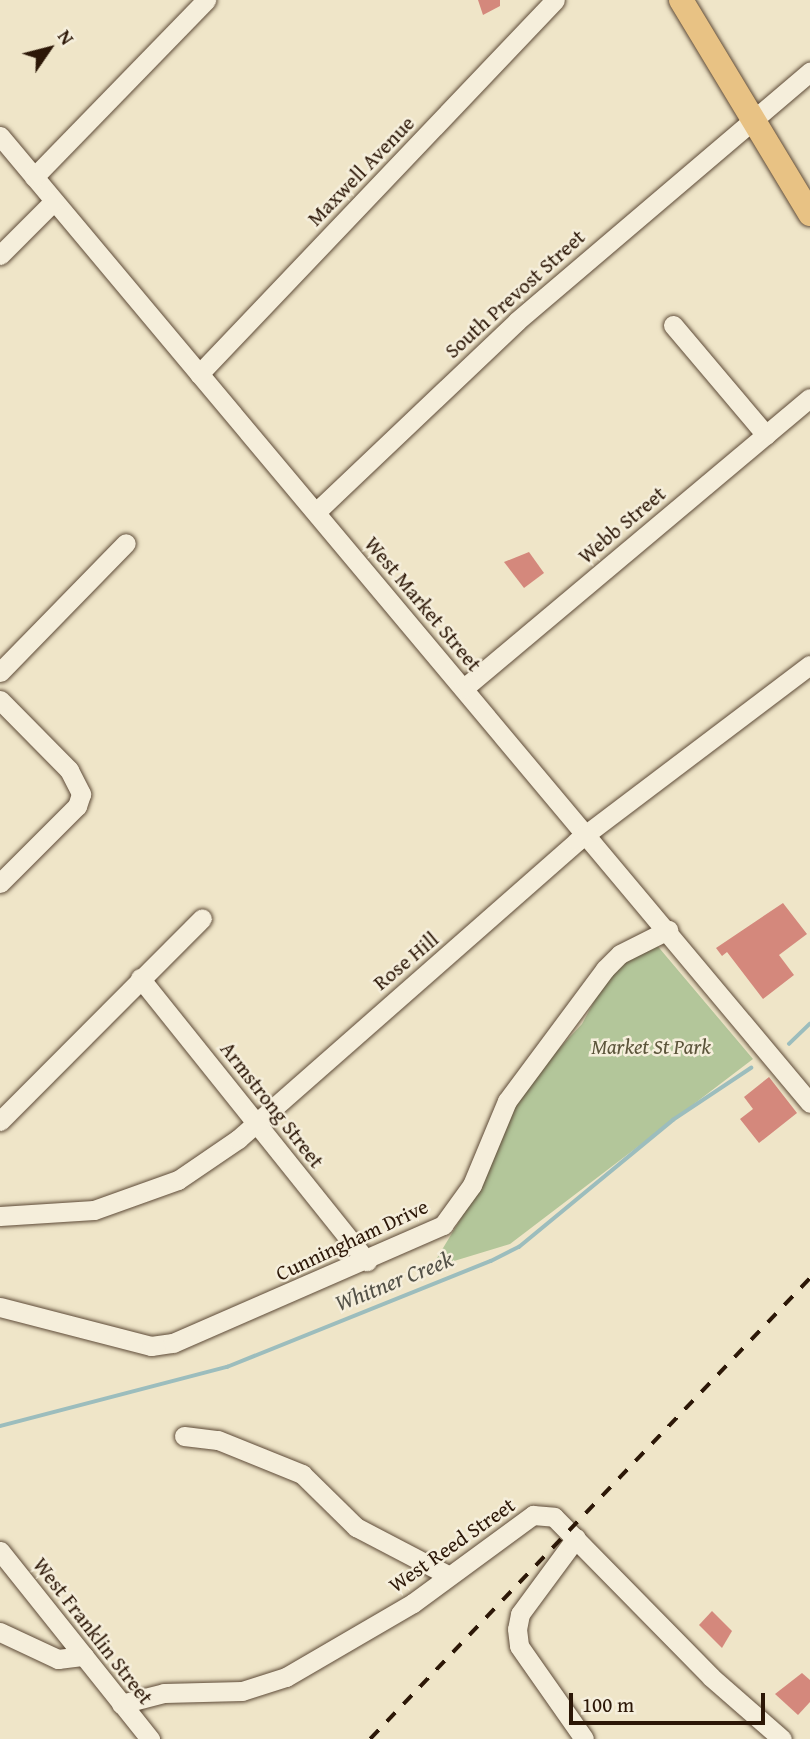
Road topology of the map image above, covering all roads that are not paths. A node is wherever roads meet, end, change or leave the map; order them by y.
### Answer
1 (206, 0) edge
2 (555, 0) edge
3 (681, 0) edge
4 (810, 72) edge
5 (755, 123) junction
6 (0, 136) edge
7 (34, 177) junction
8 (54, 201) junction
9 (810, 214) edge
10 (0, 255) edge
11 (673, 325) dead end
12 (199, 374) junction
13 (810, 398) edge
14 (766, 435) junction
15 (316, 512) junction
16 (126, 542) dead end
17 (810, 665) edge
18 (0, 673) edge
19 (464, 688) junction
20 (0, 700) edge
21 (586, 833) junction
22 (0, 883) edge
23 (202, 918) dead end
24 (668, 930) junction
25 (139, 978) junction
26 (810, 1103) edge
27 (0, 1121) edge
28 (258, 1122) junction
29 (0, 1216) edge
30 (367, 1261) junction
31 (0, 1307) edge
32 (184, 1436) dead end
33 (576, 1538) junction
34 (0, 1551) edge
35 (448, 1575) junction
36 (0, 1632) edge
37 (84, 1656) junction
38 (121, 1704) junction
39 (149, 1739) edge
40 (584, 1739) edge
41 (782, 1739) edge

1 - 7 street
2 - 12 street, Maxwell Avenue
3 - 5 main road
4 - 5 street, South Prevost Street
5 - 9 main road
5 - 15 street, South Prevost Street
6 - 7 street, West Market Street
7 - 8 street, West Market Street
8 - 10 street
8 - 12 street, West Market Street
11 - 14 street
12 - 15 street, West Market Street
13 - 14 street, Webb Street
14 - 19 street, Webb Street
15 - 19 street, West Market Street
16 - 18 street
17 - 21 street, Rose Hill
19 - 21 street, West Market Street
20 - 22 street
21 - 24 street, West Market Street
21 - 28 street, Rose Hill
23 - 25 street
24 - 26 street, West Market Street
24 - 30 street, Cunningham Drive
25 - 27 street
25 - 28 street, Armstrong Street
28 - 29 street, Rose Hill
28 - 30 street, Armstrong Street
30 - 31 street, Cunningham Drive
32 - 35 street
33 - 35 street, West Reed Street
33 - 40 street
33 - 41 street, West Reed Street
34 - 37 street, West Franklin Street
35 - 38 street, West Reed Street
36 - 37 street
37 - 38 street, West Franklin Street
38 - 39 street, West Franklin Street

